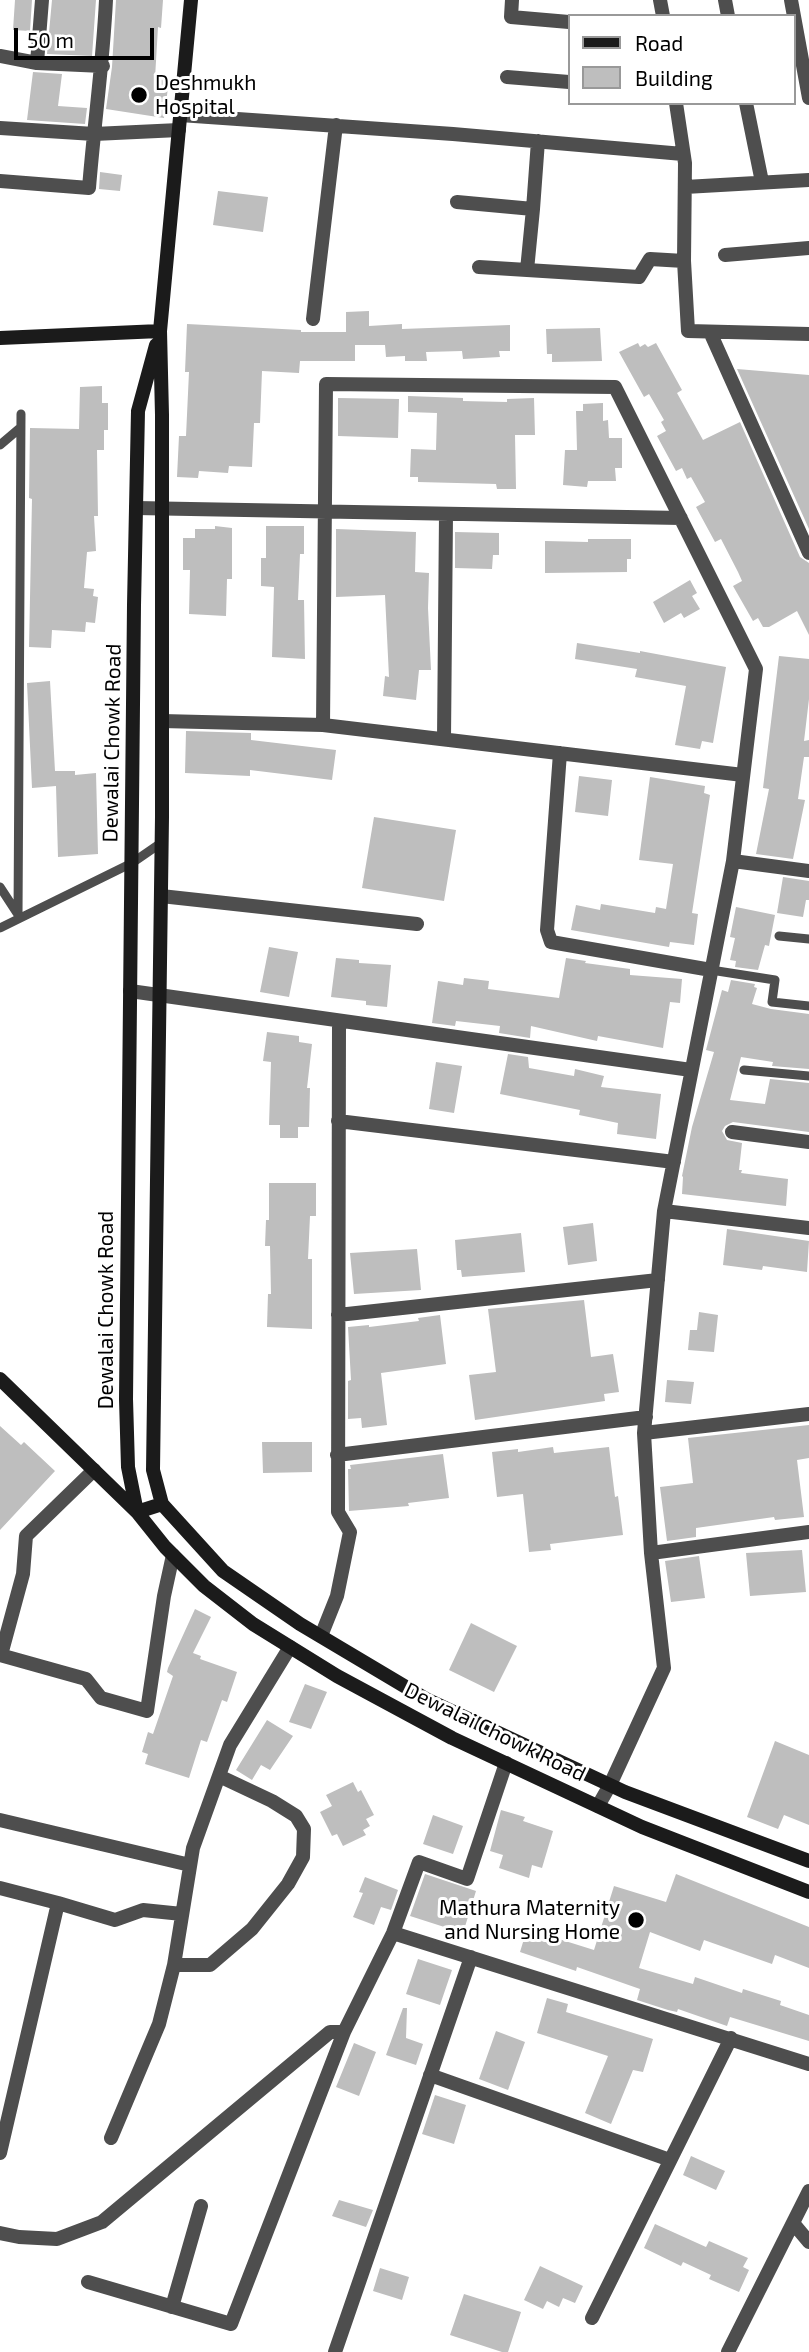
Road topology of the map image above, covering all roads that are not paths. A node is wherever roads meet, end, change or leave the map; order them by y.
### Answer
1 (42, 0) edge
2 (106, 0) edge
3 (191, 0) edge
4 (512, 0) edge
5 (795, 17) edge
6 (568, 22) edge
7 (0, 56) edge
8 (805, 58) edge
9 (37, 63) junction
10 (103, 66) junction
11 (507, 77) dead end
12 (568, 82) edge
13 (809, 98) edge
14 (676, 105) edge
15 (746, 105) edge
16 (180, 115) junction
17 (336, 125) junction
18 (0, 128) edge
19 (179, 130) junction
20 (94, 134) junction
21 (538, 141) junction
22 (683, 154) junction
23 (809, 180) edge
24 (0, 181) edge
25 (762, 182) junction
26 (685, 187) junction
27 (457, 202) dead end
28 (533, 209) junction
29 (809, 248) edge
30 (725, 255) dead end
31 (684, 261) junction
32 (480, 267) dead end
33 (527, 270) junction
34 (313, 319) dead end
35 (160, 331) junction
36 (710, 332) junction
37 (809, 334) edge
38 (0, 338) edge
39 (20, 414) dead end
40 (20, 428) junction
41 (0, 445) edge
42 (136, 508) junction
43 (162, 509) junction
44 (325, 512) junction
45 (446, 514) junction
46 (681, 518) junction
47 (809, 553) edge
48 (162, 721) junction
49 (323, 724) junction
50 (444, 739) junction
51 (561, 753) junction
52 (743, 775) junction
53 (161, 843) junction
54 (733, 861) junction
55 (132, 863) junction
56 (809, 871) edge
57 (0, 887) edge
58 (161, 896) junction
59 (417, 924) dead end
60 (0, 928) edge
61 (779, 936) dead end
62 (809, 939) edge
63 (711, 970) junction
64 (130, 991) junction
65 (160, 996) junction
66 (809, 1006) edge
67 (339, 1021) junction
68 (691, 1070) junction
69 (744, 1070) dead end
70 (809, 1076) edge
71 (338, 1121) junction
72 (732, 1132) dead end
73 (809, 1142) edge
74 (674, 1162) junction
75 (664, 1211) junction
76 (809, 1228) edge
77 (658, 1280) junction
78 (338, 1315) junction
79 (1, 1383) edge
80 (809, 1414) edge
81 (646, 1417) junction
82 (644, 1433) junction
83 (337, 1455) junction
84 (94, 1470) junction
85 (162, 1504) junction
86 (137, 1512) junction
87 (809, 1532) edge
88 (651, 1553) junction
89 (173, 1555) junction
90 (321, 1636) junction
91 (290, 1647) junction
92 (0, 1655) edge
93 (506, 1763) junction
94 (219, 1776) junction
95 (610, 1785) junction
96 (598, 1806) junction
97 (0, 1820) edge
98 (809, 1861) edge
99 (190, 1865) junction
100 (0, 1888) edge
101 (809, 1892) edge
102 (58, 1903) junction
103 (182, 1914) junction
104 (393, 1933) junction
105 (471, 1956) junction
106 (174, 1965) junction
107 (344, 2032) junction
108 (731, 2038) junction
109 (809, 2064) edge
110 (430, 2075) junction
111 (111, 2138) dead end
112 (0, 2153) edge
113 (670, 2160) junction
114 (809, 2191) edge
115 (201, 2206) dead end
116 (793, 2223) junction
117 (0, 2233) edge
118 (809, 2242) edge
119 (88, 2282) dead end
120 (172, 2307) junction
121 (592, 2318) dead end
122 (335, 2352) edge
123 (728, 2352) edge

1 - 9 street
2 - 10 street
3 - 16 main road, Dewalai Chowk Road
4 - 6 street
5 - 8 street
7 - 9 street
8 - 13 street
9 - 10 street
10 - 20 street
11 - 12 street
14 - 22 street
15 - 25 street
16 - 17 street
16 - 19 main road, Dewalai Chowk Road
17 - 21 street
17 - 34 street
18 - 20 street
19 - 20 street
19 - 35 main road, Dewalai Chowk Road
20 - 24 street
21 - 22 street
21 - 28 street
22 - 26 street
23 - 25 street
25 - 26 street
26 - 31 street
27 - 28 street
28 - 33 street
29 - 30 street
31 - 33 street
31 - 36 street
32 - 33 street
35 - 38 main road
35 - 42 main road, Dewalai Chowk Road
35 - 43 main road, Dewalai Chowk Road
36 - 37 street
36 - 47 street
39 - 40 lane
40 - 41 lane
40 - 57 lane
42 - 43 street
42 - 55 main road, Dewalai Chowk Road
43 - 44 street
43 - 48 main road, Dewalai Chowk Road
44 - 45 street
44 - 46 street
44 - 49 street
45 - 46 street
45 - 50 street
46 - 52 street
48 - 49 street
48 - 53 main road, Dewalai Chowk Road
49 - 50 street
50 - 51 street
51 - 52 street
51 - 63 street
52 - 54 street
53 - 55 lane
53 - 58 main road, Dewalai Chowk Road
54 - 56 street
54 - 63 street
55 - 60 lane
55 - 64 main road, Dewalai Chowk Road
58 - 59 street
58 - 65 main road, Dewalai Chowk Road
61 - 62 lane
63 - 66 lane
63 - 68 street
64 - 65 street
64 - 86 main road, Dewalai Chowk Road
65 - 67 street
65 - 85 main road, Dewalai Chowk Road
67 - 68 street
67 - 71 street
68 - 74 street
69 - 70 lane
71 - 74 street
71 - 78 street
72 - 73 street
74 - 75 street
75 - 76 street
75 - 77 street
77 - 78 street
77 - 81 street
78 - 83 street
79 - 84 main road
80 - 82 street
81 - 82 street
81 - 83 street
82 - 88 street
83 - 90 street
84 - 86 main road
84 - 92 street
85 - 86 main road
85 - 90 main road, Dewalai Chowk Road
86 - 89 main road, Dewalai Chowk Road
87 - 88 street
88 - 95 street
89 - 91 main road, Dewalai Chowk Road
89 - 92 street
90 - 95 main road, Dewalai Chowk Road
91 - 93 main road, Dewalai Chowk Road
91 - 94 street
93 - 96 main road, Dewalai Chowk Road
93 - 104 street
94 - 99 street
94 - 106 street
95 - 96 street
95 - 98 main road, Dewalai Chowk Road
96 - 101 main road, Dewalai Chowk Road
97 - 99 street
99 - 103 street
100 - 102 street
102 - 103 street
102 - 112 street
103 - 106 street
104 - 105 street
104 - 107 street
105 - 108 street
105 - 110 street
106 - 111 street
107 - 117 street
107 - 120 street
108 - 109 street
108 - 113 street
110 - 113 street
110 - 122 street
113 - 121 street
114 - 116 street
115 - 120 street
116 - 118 street
116 - 123 street
119 - 120 street

